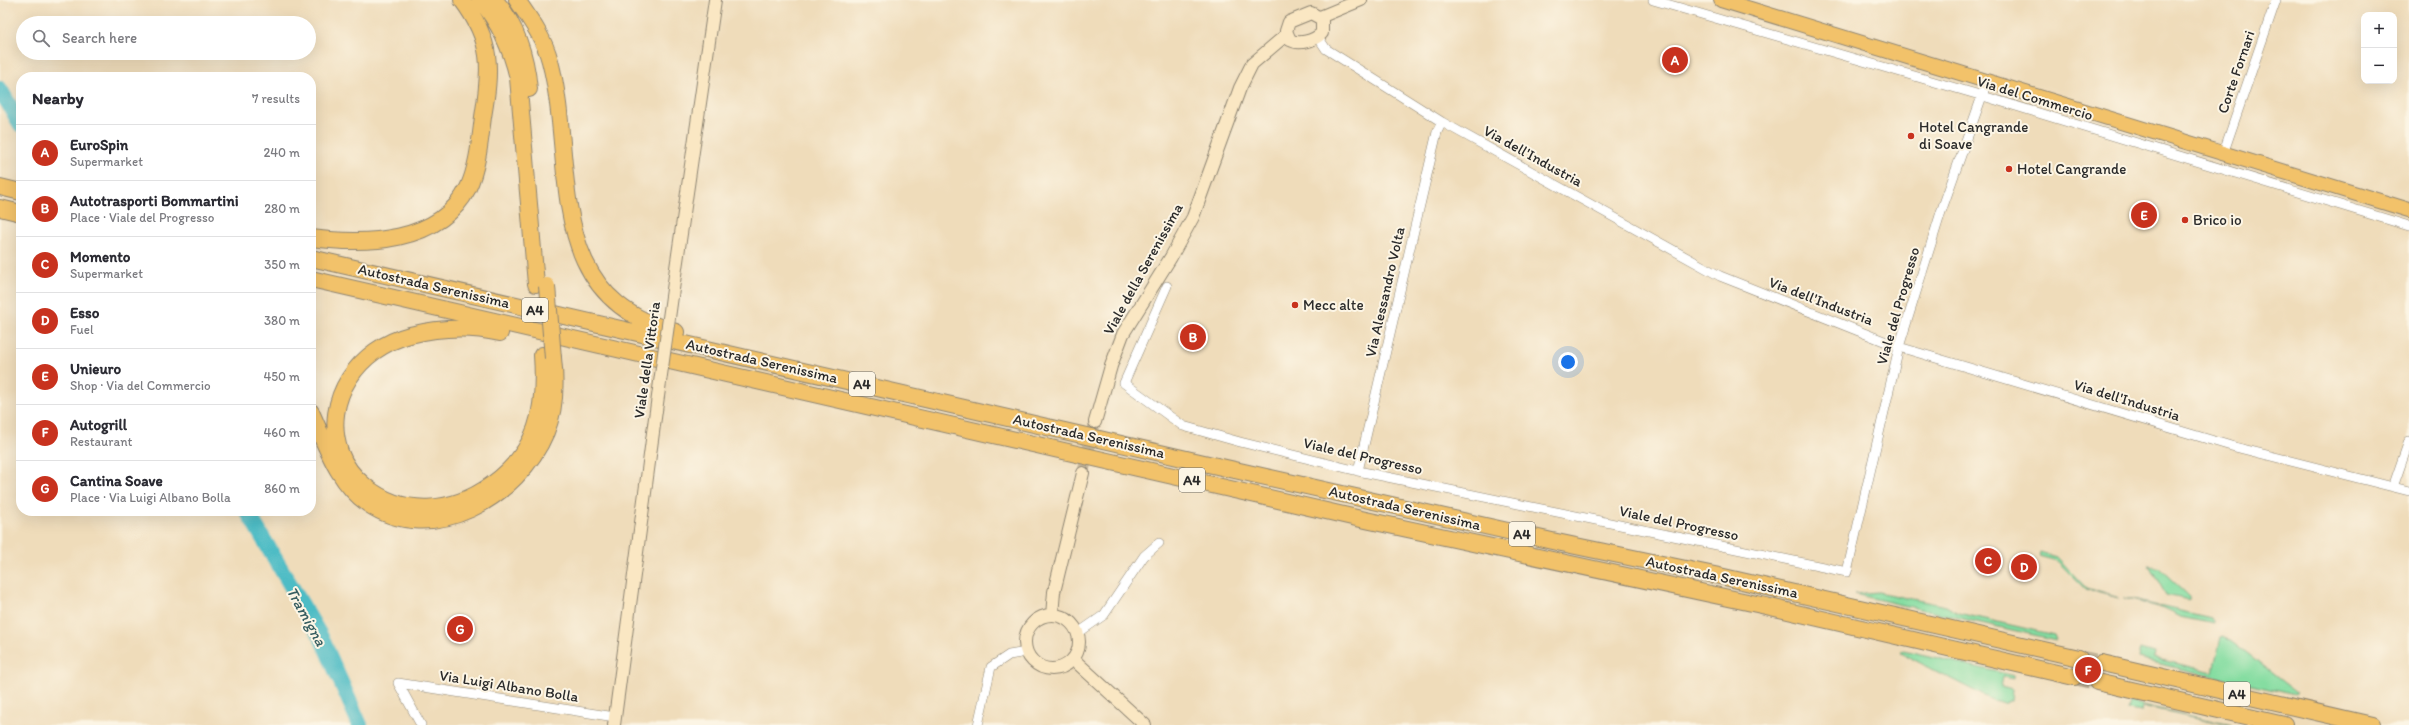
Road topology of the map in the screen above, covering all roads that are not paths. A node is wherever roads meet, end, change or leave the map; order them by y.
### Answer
1 (462, 0) edge
2 (480, 0) edge
3 (495, 0) edge
4 (517, 0) edge
5 (715, 0) edge
6 (1361, 0) edge
7 (1653, 0) edge
8 (1721, 0) edge
9 (2276, 0) edge
10 (1320, 17) junction
11 (1286, 35) junction
12 (1318, 37) junction
13 (1987, 82) junction
14 (1983, 96) junction
15 (1442, 122) junction
16 (2223, 154) junction
17 (0, 208) edge
18 (2409, 210) edge
19 (16, 212) edge
20 (2409, 226) edge
21 (316, 238) edge
22 (316, 259) edge
23 (316, 280) edge
24 (541, 285) junction
25 (1167, 286) dead end
26 (577, 340) junction
27 (1899, 347) junction
28 (548, 356) junction
29 (759, 361) junction
30 (1095, 422) tunnel mouth
31 (316, 423) edge
32 (2409, 441) edge
33 (1358, 470) junction
34 (1083, 473) tunnel mouth
35 (2393, 487) junction
36 (2409, 491) edge
37 (1159, 542) dead end
38 (1052, 615) junction
39 (1078, 633) junction
40 (1027, 652) junction
41 (2079, 658) tunnel mouth
42 (1073, 660) junction
43 (2102, 663) tunnel mouth
44 (2074, 677) tunnel mouth
45 (2097, 682) tunnel mouth
46 (615, 721) edge
47 (421, 725) edge
48 (978, 725) edge
49 (1144, 725) edge
50 (2284, 725) edge
51 (2372, 725) edge

1 - 21 highway
2 - 24 highway
3 - 24 highway
4 - 29 highway
5 - 46 street, Viale della Vittoria, bridge
6 - 10 street
7 - 14 street, Via del Commercio
8 - 13 main road
9 - 16 street, Corte Fornari
10 - 11 street
10 - 12 street
11 - 12 street
11 - 30 street, Viale della Serenissima
12 - 15 street, Via dell'Industria
13 - 14 street, Viale del Progresso
13 - 16 main road
14 - 20 street, Via del Commercio
14 - 27 street, Viale del Progresso
15 - 27 street, Via dell'Industria
15 - 33 street, Via Alessandro Volta
16 - 18 main road
17 - 19 highway
22 - 29 highway, Autostrada Serenissima / A4
23 - 26 highway, Autostrada Serenissima / A4
24 - 28 highway
25 - 33 street, Viale del Progresso
26 - 28 highway
26 - 44 highway, Autostrada Serenissima / A4
27 - 33 street, Viale del Progresso
27 - 35 street, Via dell'Industria
28 - 31 highway
29 - 41 highway, Autostrada Serenissima / A4
32 - 35 street
34 - 38 street
35 - 36 street, Via dell'Industria
37 - 39 street
38 - 39 street
38 - 40 street
39 - 42 street
40 - 42 street
40 - 48 street
42 - 49 street
43 - 51 highway, A4
45 - 50 highway, A4
46 - 47 street, Via Luigi Albano Bolla

